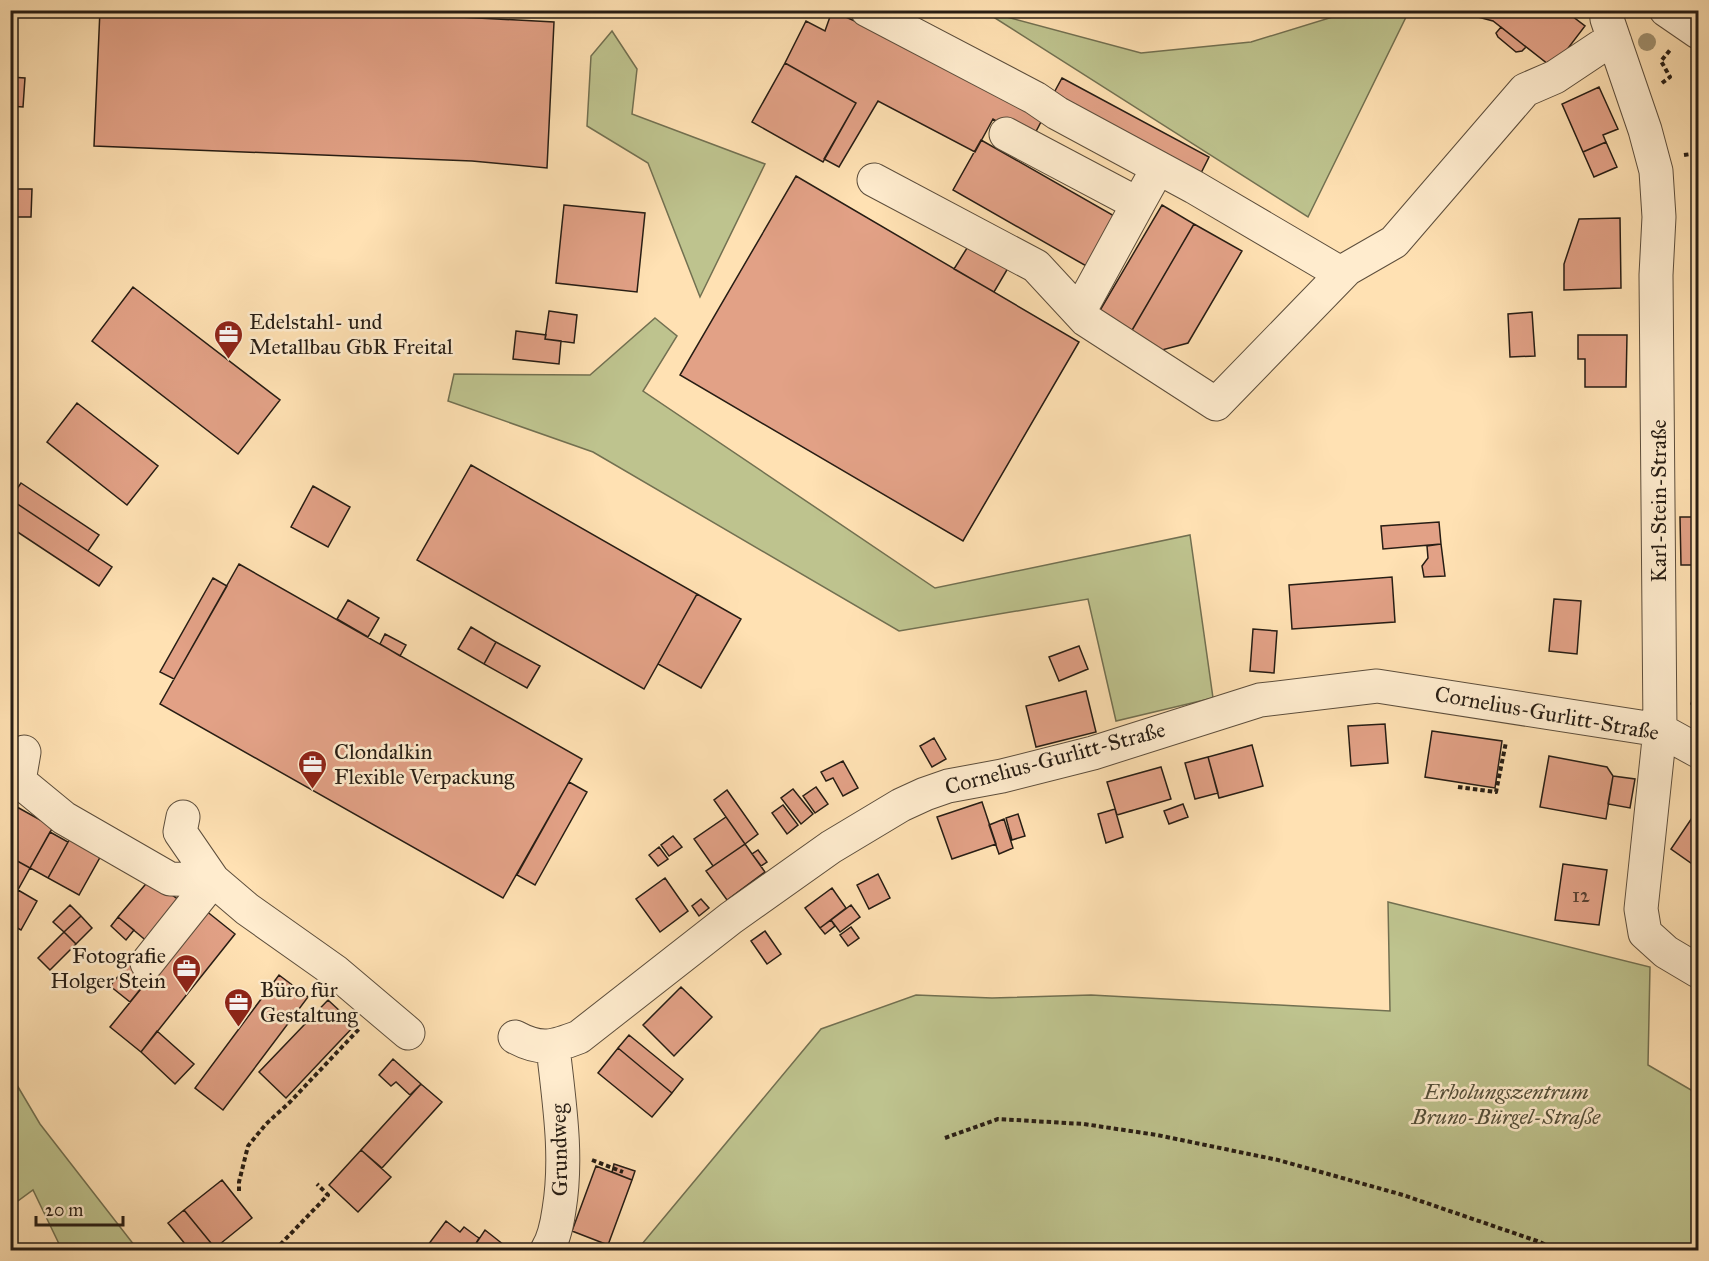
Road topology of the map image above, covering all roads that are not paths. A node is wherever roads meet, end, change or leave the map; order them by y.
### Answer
1 (867, 10) edge
2 (1606, 10) edge
3 (1666, 10) edge
4 (1685, 40) edge
5 (1615, 42) junction
6 (1006, 134) dead end
7 (1158, 168) junction
8 (874, 180) dead end
9 (1138, 204) junction
10 (1342, 274) junction
11 (1079, 312) junction
12 (1660, 730) junction
13 (24, 752) dead end
14 (1698, 752) edge
15 (183, 817) dead end
16 (213, 880) junction
17 (147, 963) dead end
18 (1698, 971) edge
19 (408, 1033) dead end
20 (516, 1037) dead end
21 (553, 1047) junction
22 (547, 1251) edge

1 - 7 street
2 - 5 street, Karl-Stein-Straße
3 - 4 street
5 - 10 street
5 - 12 street, Karl-Stein-Straße
6 - 9 street
7 - 9 street
7 - 10 street
8 - 11 street
9 - 11 street
10 - 11 street
12 - 14 street, Cornelius-Gurlitt-Straße
12 - 18 street, Karl-Stein-Straße
12 - 21 street, Cornelius-Gurlitt-Straße
13 - 16 street
15 - 16 street
16 - 17 street
16 - 19 street
20 - 21 street
21 - 22 street, Grundweg

